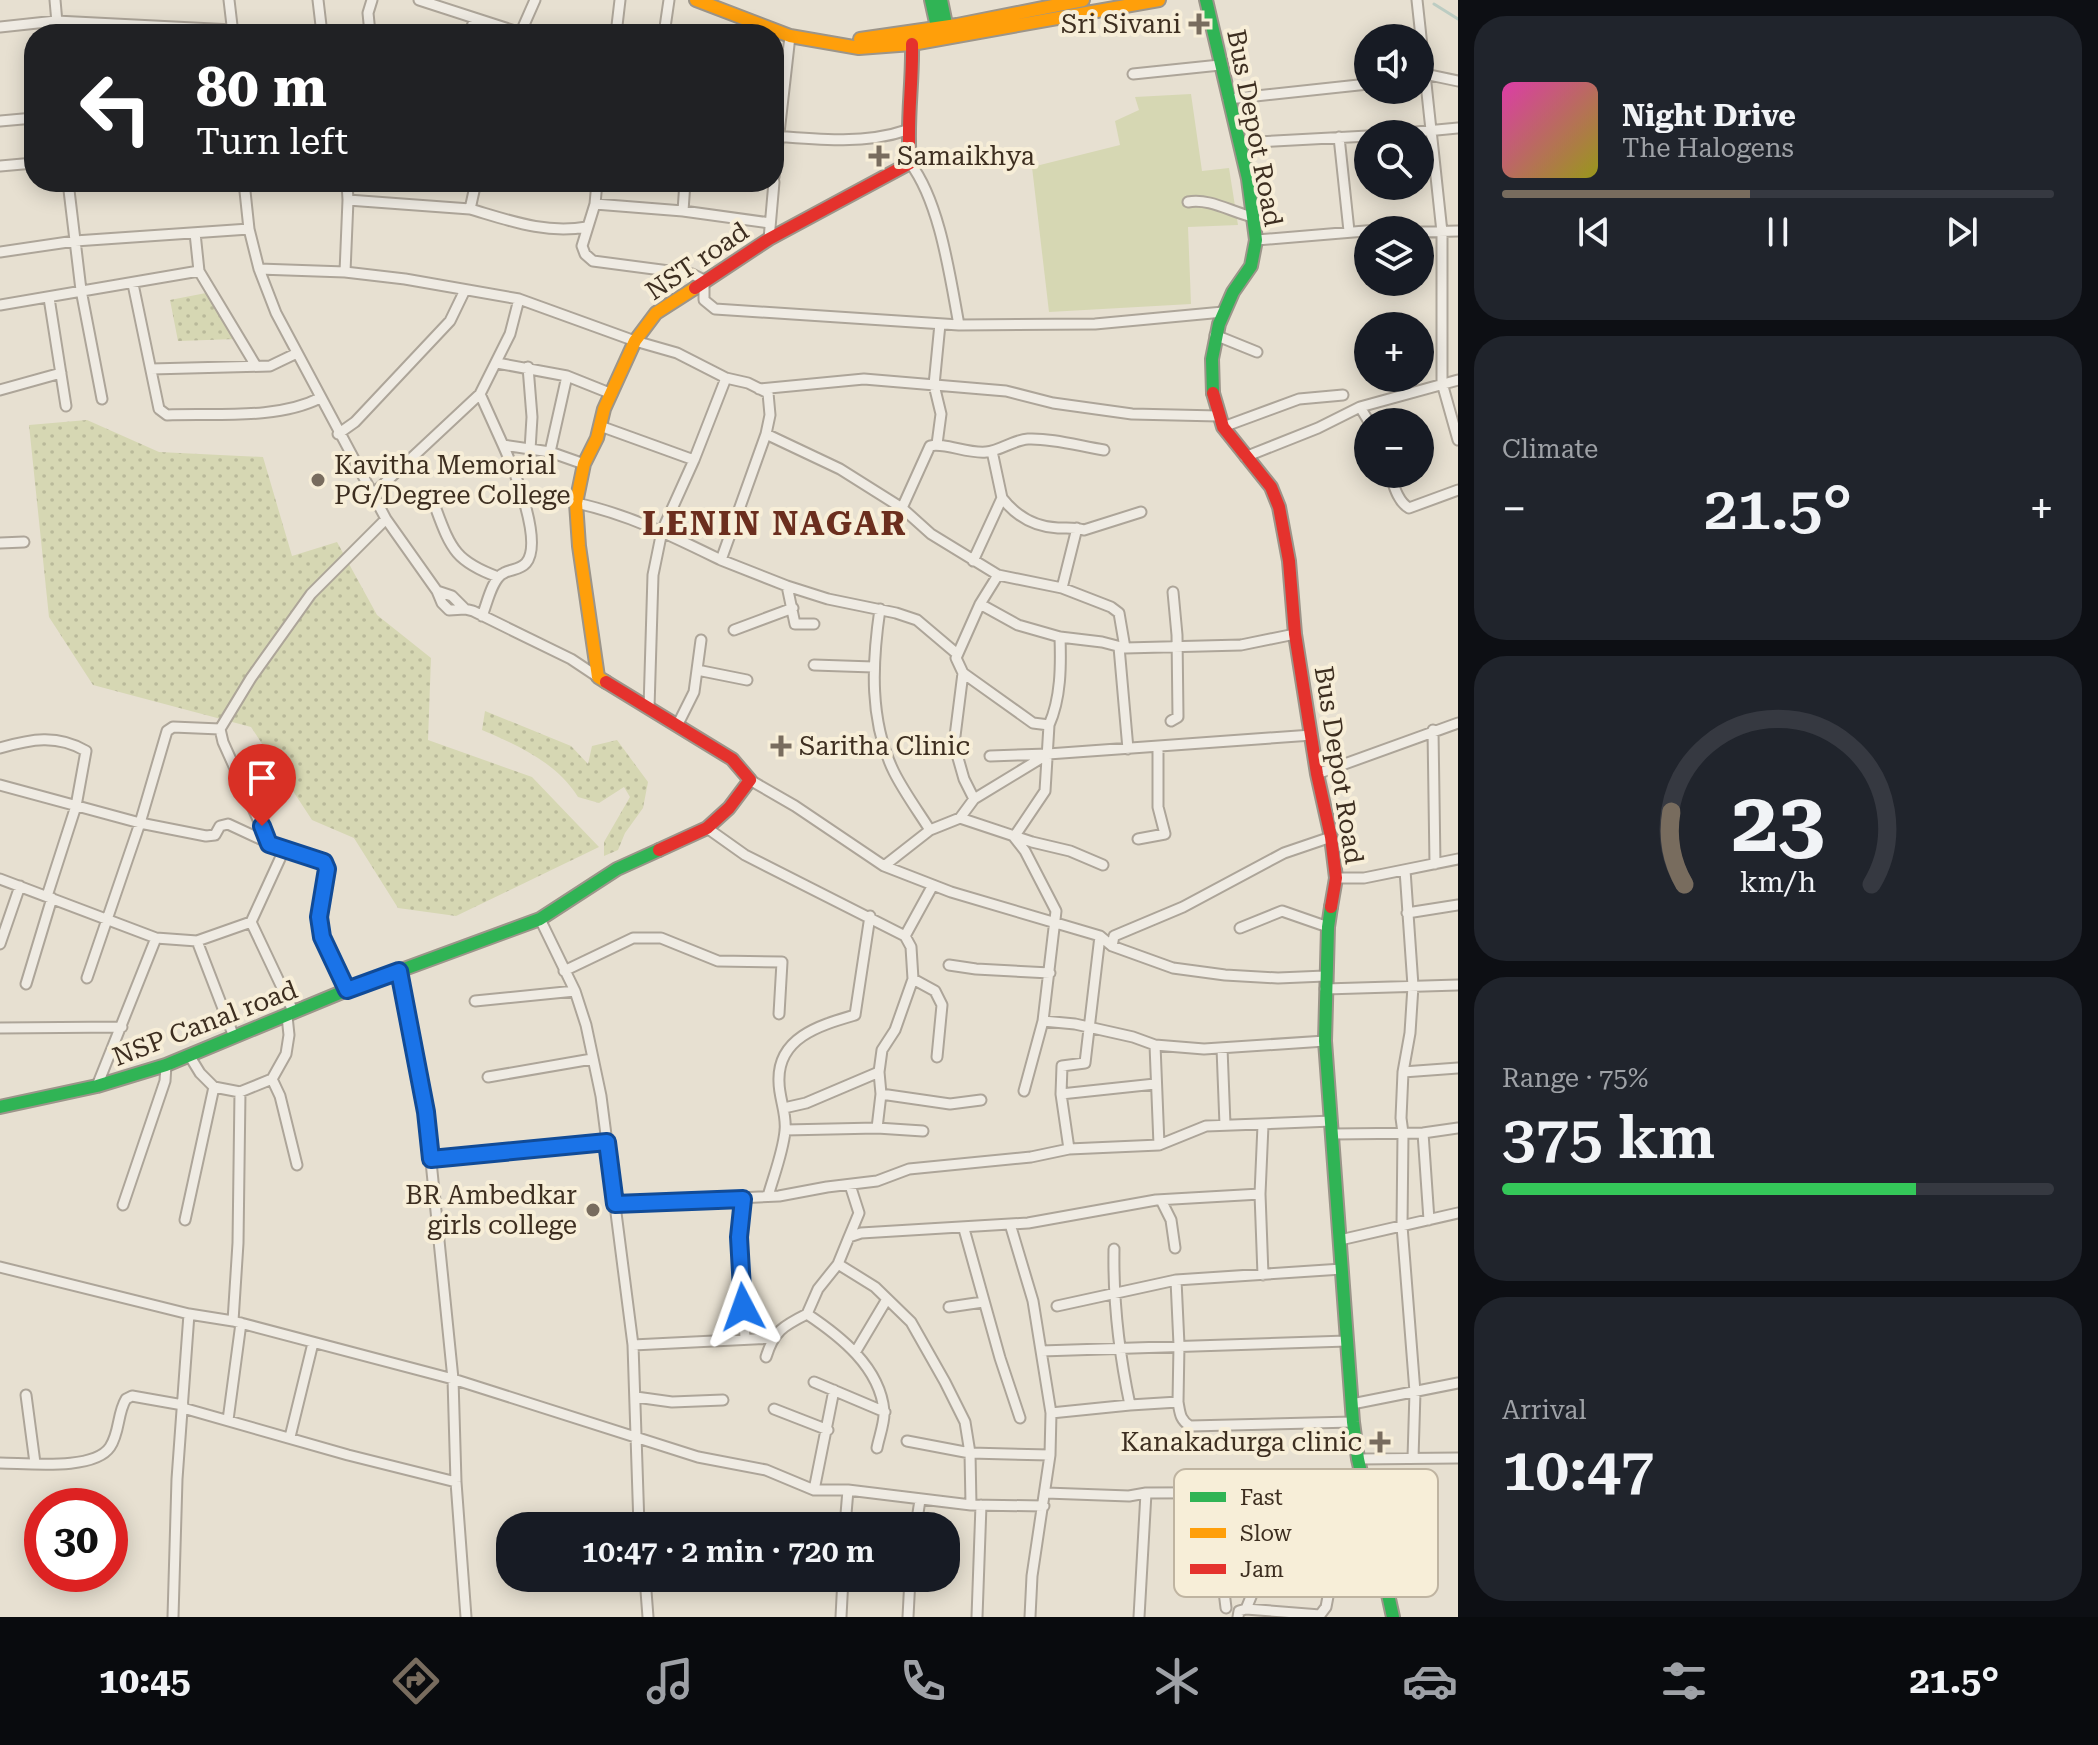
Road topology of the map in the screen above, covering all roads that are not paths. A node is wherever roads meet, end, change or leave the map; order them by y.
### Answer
1 (55, 0) edge
2 (229, 0) edge
3 (318, 0) edge
4 (372, 0) edge
5 (419, 0) edge
6 (535, 0) edge
7 (620, 0) edge
8 (669, 0) edge
9 (696, 0) edge
10 (931, 0) edge
11 (941, 0) edge
12 (1083, 0) edge
13 (1159, 0) edge
14 (1207, 0) edge
15 (1417, 0) edge
16 (721, 3) edge
17 (1070, 6) edge
18 (475, 19) junction
19 (56, 21) junction
20 (24, 24) edge
21 (28, 24) edge
22 (56, 24) edge
23 (104, 24) edge
24 (232, 24) edge
25 (321, 24) edge
26 (369, 24) edge
27 (473, 24) edge
28 (490, 24) edge
29 (524, 24) edge
30 (617, 24) edge
31 (665, 24) edge
32 (765, 24) edge
33 (780, 24) edge
34 (1419, 24) edge
35 (784, 25) edge
36 (0, 27) edge
37 (943, 32) junction
38 (784, 33) edge
39 (790, 36) junction
40 (912, 44) junction
41 (1220, 65) junction
42 (1133, 74) dead end
43 (1434, 76) edge
44 (784, 77) edge
45 (1458, 81) edge
46 (1354, 86) edge
47 (1228, 99) junction
48 (24, 119) edge
49 (0, 121) edge
50 (1458, 128) edge
51 (907, 130) junction
52 (1434, 130) edge
53 (784, 133) edge
54 (1354, 136) edge
55 (1339, 137) junction
56 (1239, 143) junction
57 (1434, 150) edge
58 (910, 163) junction
59 (24, 164) edge
60 (0, 166) edge
61 (69, 192) edge
62 (245, 192) edge
63 (348, 192) edge
64 (474, 192) edge
65 (596, 192) edge
66 (684, 192) edge
67 (773, 192) edge
68 (348, 200) junction
69 (1188, 202) dead end
70 (595, 204) junction
71 (470, 209) junction
72 (683, 211) junction
73 (1253, 217) junction
74 (770, 223) junction
75 (587, 227) junction
76 (249, 229) junction
77 (1349, 231) junction
78 (1354, 231) edge
79 (1458, 231) edge
80 (1434, 232) edge
81 (1442, 232) junction
82 (195, 233) junction
83 (769, 239) junction
84 (1257, 240) junction
85 (75, 241) junction
86 (0, 252) edge
87 (259, 269) junction
88 (199, 271) junction
89 (345, 272) junction
90 (704, 280) junction
91 (133, 284) junction
92 (81, 290) junction
93 (465, 290) junction
94 (49, 298) junction
95 (519, 299) junction
96 (0, 305) edge
97 (1223, 312) junction
98 (940, 324) junction
99 (959, 325) junction
100 (1215, 335) junction
101 (635, 341) junction
102 (1257, 352) dead end
103 (295, 354) junction
104 (497, 363) junction
105 (256, 366) junction
106 (528, 367) junction
107 (151, 369) junction
108 (61, 373) junction
109 (567, 376) junction
110 (726, 378) junction
111 (1458, 380) edge
112 (1442, 383) junction
113 (934, 385) junction
114 (759, 389) junction
115 (0, 390) edge
116 (480, 394) junction
117 (612, 394) junction
118 (1343, 395) dead end
119 (320, 398) junction
120 (102, 399) dead end
121 (66, 406) dead end
122 (1360, 407) joint
123 (1220, 421) junction
124 (600, 426) junction
125 (338, 434) junction
126 (766, 434) junction
127 (1458, 440) edge
128 (937, 444) junction
129 (503, 445) junction
130 (530, 450) junction
131 (1104, 450) dead end
132 (992, 451) junction
133 (550, 452) junction
134 (1245, 457) junction
135 (694, 460) junction
136 (584, 464) junction
137 (1395, 488) edge
138 (1458, 490) edge
139 (374, 493) junction
140 (1002, 498) junction
141 (576, 503) junction
142 (902, 508) junction
143 (436, 509) dead end
144 (1141, 512) dead end
145 (386, 519) junction
146 (1077, 528) junction
147 (662, 531) junction
148 (24, 542) dead end
149 (0, 543) edge
150 (721, 560) junction
151 (973, 561) junction
152 (998, 575) junction
153 (498, 577) junction
154 (787, 586) junction
155 (1062, 588) junction
156 (1173, 592) dead end
157 (980, 604) junction
158 (793, 608) junction
159 (880, 609) junction
160 (482, 616) junction
161 (814, 624) dead end
162 (734, 630) dead end
163 (1295, 634) junction
164 (1060, 637) junction
165 (701, 640) dead end
166 (1122, 647) junction
167 (1178, 647) junction
168 (956, 653) junction
169 (814, 665) dead end
170 (873, 667) junction
171 (697, 670) junction
172 (963, 673) junction
173 (598, 677) junction
174 (747, 680) dead end
175 (649, 708) junction
176 (1171, 721) dead end
177 (1458, 723) edge
178 (678, 724) junction
179 (1049, 725) junction
180 (220, 729) junction
181 (1433, 730) junction
182 (1312, 735) junction
183 (1158, 747) junction
184 (0, 748) edge
185 (1128, 749) junction
186 (1048, 754) junction
187 (990, 756) dead end
188 (1317, 774) junction
189 (750, 780) junction
190 (0, 785) edge
191 (974, 799) junction
192 (76, 806) junction
193 (960, 818) junction
194 (140, 823) junction
195 (707, 828) junction
196 (930, 830) junction
197 (1014, 837) junction
198 (1331, 837) junction
199 (1138, 839) dead end
200 (269, 844) junction
201 (284, 850) junction
202 (1458, 859) edge
203 (1435, 864) junction
204 (1103, 865) dead end
205 (884, 866) junction
206 (1405, 870) junction
207 (1336, 878) junction
208 (0, 879) edge
209 (933, 885) junction
210 (20, 886) junction
211 (50, 897) junction
212 (1458, 905) edge
213 (1407, 913) junction
214 (870, 916) junction
215 (108, 918) junction
216 (540, 919) junction
217 (251, 922) junction
218 (1056, 925) junction
219 (1328, 927) junction
220 (1240, 928) dead end
221 (905, 936) junction
222 (1100, 936) junction
223 (156, 938) junction
224 (197, 941) junction
225 (0, 944) edge
226 (1112, 946) junction
227 (949, 965) dead end
228 (399, 971) junction
229 (564, 971) junction
230 (1050, 973) junction
231 (87, 978) dead end
232 (913, 979) junction
233 (1325, 982) junction
234 (26, 984) dead end
235 (1458, 985) edge
236 (1413, 986) junction
237 (347, 990) junction
238 (575, 991) junction
239 (475, 1001) dead end
240 (290, 1014) junction
241 (779, 1014) dead end
242 (1043, 1021) junction
243 (122, 1027) junction
244 (0, 1028) edge
245 (1090, 1028) junction
246 (234, 1037) junction
247 (1325, 1041) junction
248 (1155, 1045) junction
249 (1222, 1048) junction
250 (189, 1055) junction
251 (937, 1057) dead end
252 (592, 1059) junction
253 (166, 1065) junction
254 (1458, 1068) edge
255 (879, 1072) junction
256 (1403, 1072) junction
257 (488, 1077) dead end
258 (272, 1079) junction
259 (1155, 1084) junction
260 (97, 1086) junction
261 (214, 1087) junction
262 (1024, 1091) dead end
263 (240, 1092) junction
264 (881, 1094) junction
265 (1061, 1094) junction
266 (981, 1100) dead end
267 (0, 1107) edge
268 (784, 1108) junction
269 (1225, 1125) junction
270 (1263, 1125) junction
271 (877, 1128) junction
272 (1332, 1128) junction
273 (1458, 1128) edge
274 (785, 1130) junction
275 (923, 1131) dead end
276 (1403, 1133) junction
277 (1423, 1133) junction
278 (607, 1142) junction
279 (1159, 1145) junction
280 (1069, 1149) junction
281 (431, 1159) junction
282 (297, 1165) dead end
283 (850, 1185) junction
284 (1260, 1194) junction
285 (768, 1196) junction
286 (743, 1199) junction
287 (1161, 1200) junction
288 (615, 1204) junction
289 (123, 1205) dead end
290 (1458, 1213) edge
291 (185, 1220) dead end
292 (1429, 1220) junction
293 (1010, 1224) junction
294 (1402, 1226) junction
295 (964, 1229) junction
296 (849, 1237) junction
297 (1340, 1240) junction
298 (1175, 1248) dead end
299 (1114, 1249) dead end
300 (838, 1264) junction
301 (0, 1267) edge
302 (1342, 1269) junction
303 (1263, 1275) junction
304 (1176, 1280) junction
305 (1113, 1293) junction
306 (887, 1299) junction
307 (983, 1302) junction
308 (1057, 1306) dead end
309 (949, 1307) dead end
310 (189, 1314) junction
311 (807, 1314) junction
312 (237, 1322) junction
313 (745, 1338) junction
314 (772, 1338) junction
315 (1347, 1341) junction
316 (313, 1343) junction
317 (633, 1345) junction
318 (1179, 1345) junction
319 (1118, 1348) junction
320 (856, 1351) junction
321 (1041, 1351) junction
322 (766, 1357) dead end
323 (453, 1379) junction
324 (814, 1382) dead end
325 (1458, 1383) edge
326 (834, 1390) junction
327 (1415, 1392) junction
328 (26, 1395) dead end
329 (636, 1397) junction
330 (723, 1400) dead end
331 (1178, 1402) junction
332 (1352, 1404) junction
333 (1130, 1405) junction
334 (183, 1407) junction
335 (774, 1409) dead end
336 (885, 1412) junction
337 (1051, 1413) junction
338 (1020, 1418) dead end
339 (228, 1420) junction
340 (1353, 1422) junction
341 (828, 1430) junction
342 (290, 1437) junction
343 (635, 1438) junction
344 (907, 1441) dead end
345 (877, 1448) dead end
346 (970, 1453) junction
347 (1050, 1455) junction
348 (1413, 1458) junction
349 (1458, 1458) edge
350 (1358, 1459) junction
351 (0, 1463) edge
352 (35, 1463) junction
353 (1358, 1469) edge
354 (456, 1482) junction
355 (814, 1490) junction
356 (848, 1490) junction
357 (1046, 1493) junction
358 (1146, 1493) junction
359 (1174, 1493) edge
360 (920, 1500) junction
361 (976, 1505) junction
362 (1044, 1506) junction
363 (638, 1512) edge
364 (846, 1512) edge
365 (918, 1512) edge
366 (646, 1592) edge
367 (842, 1592) edge
368 (909, 1592) edge
369 (1328, 1597) edge
370 (1388, 1597) edge
371 (1224, 1612) edge
372 (1241, 1613) edge
373 (173, 1617) edge
374 (466, 1617) edge
375 (648, 1617) edge
376 (841, 1617) edge
377 (908, 1617) edge
378 (977, 1617) edge
379 (1030, 1617) edge
380 (1139, 1617) edge
381 (1393, 1617) edge

1 - 19 street
2 - 24 street
3 - 25 street
4 - 26 street
5 - 18 street
6 - 29 street
7 - 30 street
8 - 31 street
9 - 16 street
10 - 37 street
11 - 37 street
12 - 17 street
13 - 17 street
14 - 41 street, Bus Depot Road
15 - 34 street
16 - 32 street
16 - 33 street
17 - 37 street
18 - 27 street
18 - 28 street
19 - 21 street
19 - 22 street
19 - 23 street
20 - 36 street
35 - 37 street
37 - 40 street
38 - 39 street
39 - 40 street
39 - 44 street
40 - 51 street
41 - 42 street
41 - 47 street, Bus Depot Road
43 - 45 street
46 - 47 street
47 - 56 street, Bus Depot Road
48 - 49 street
50 - 52 street
51 - 53 street
51 - 58 street
54 - 55 street
55 - 56 street
55 - 77 street
56 - 73 street, Bus Depot Road
57 - 81 street
58 - 83 street, NST road
58 - 99 street
59 - 60 street
61 - 85 street
62 - 76 street
63 - 68 street
64 - 71 street
65 - 70 street
66 - 72 street
67 - 74 street
68 - 71 street
68 - 89 street
69 - 73 street
70 - 72 street
70 - 75 street
71 - 75 street
72 - 74 street
73 - 84 street, Bus Depot Road
74 - 83 street
75 - 90 street
76 - 82 street
76 - 87 street
77 - 78 street
77 - 84 street
79 - 81 street
80 - 81 street
81 - 112 street
82 - 85 street
82 - 88 street
83 - 90 street, NST road
84 - 97 street, Bus Depot Road
85 - 86 street
85 - 92 street
87 - 89 street
87 - 103 street
88 - 91 street
88 - 105 street
89 - 93 street
90 - 98 street
90 - 101 street, NST road
91 - 92 street
91 - 107 street
92 - 94 street
92 - 120 street
93 - 95 street
93 - 125 street
94 - 96 street
94 - 108 street
95 - 101 street
95 - 104 street
97 - 99 street
97 - 100 street, Bus Depot Road
98 - 99 street
98 - 113 street
100 - 102 street
100 - 123 street, Bus Depot Road
101 - 110 street
101 - 117 street, NST road
103 - 105 street
103 - 119 street
104 - 106 street
104 - 116 street
105 - 107 street
106 - 109 street
106 - 130 street
107 - 119 street
108 - 115 street
108 - 121 street
109 - 117 street
109 - 133 street
110 - 114 street
110 - 135 street
111 - 112 street
112 - 122 street
112 - 127 street
113 - 114 street
113 - 123 street
113 - 128 street
114 - 126 street
116 - 129 street
116 - 139 street
117 - 124 street, NST road
118 - 123 street
119 - 125 street
122 - 134 street
123 - 134 street, Bus Depot Road
124 - 135 street
124 - 136 street, NST road
125 - 139 street
126 - 142 street
126 - 150 street
128 - 132 street
128 - 142 street
129 - 130 street
129 - 153 street
130 - 133 street
131 - 132 street
132 - 140 street
133 - 136 street
134 - 163 street, Bus Depot Road
135 - 147 street
136 - 141 street, NST road
137 - 138 street
139 - 145 street
140 - 146 street
140 - 151 street
141 - 147 street
141 - 173 street, NST road
142 - 151 street
143 - 153 street
144 - 146 street
145 - 160 street
145 - 180 street
146 - 155 street
147 - 150 street
147 - 175 street
148 - 149 street
150 - 154 street
151 - 152 street
152 - 155 street
152 - 157 street
153 - 160 street
154 - 158 street
154 - 159 street
155 - 166 street
156 - 167 street
157 - 164 street
157 - 168 street
158 - 161 street
158 - 162 street
159 - 168 street
159 - 170 street
160 - 173 street
163 - 167 street
163 - 182 street, Bus Depot Road
164 - 166 street
164 - 179 street
165 - 171 street
166 - 167 street
166 - 185 street
167 - 176 street
168 - 172 street
169 - 170 street
170 - 196 street
171 - 174 street
171 - 178 street
172 - 179 street
172 - 191 street
173 - 175 street
175 - 178 street
177 - 181 street
178 - 189 street
179 - 186 street
180 - 194 street
180 - 200 street
181 - 188 street
181 - 203 street
182 - 183 street
182 - 188 street, Bus Depot Road
183 - 185 street
183 - 199 street
184 - 192 street
185 - 186 street
186 - 187 street
186 - 191 street
186 - 197 street
188 - 198 street, Bus Depot Road
189 - 195 street, NSP Canal road
189 - 205 street
190 - 192 street
191 - 193 street
192 - 194 street
192 - 211 street
193 - 196 street
193 - 197 street
194 - 200 street
194 - 215 street
195 - 214 street
195 - 216 street, NSP Canal road
196 - 205 street
197 - 204 street
197 - 218 street
198 - 207 street, Bus Depot Road
198 - 226 street
200 - 201 street
201 - 217 street
201 - 237 street
202 - 203 street
203 - 206 street
205 - 209 street
206 - 207 street
206 - 213 street
207 - 219 street, Bus Depot Road
208 - 210 street
209 - 218 street
209 - 221 street
210 - 211 street
210 - 225 street
211 - 215 street
211 - 234 street
212 - 213 street
213 - 236 street
214 - 221 street
214 - 268 street
215 - 223 street
215 - 231 street
216 - 228 street, NSP Canal road
216 - 229 street
217 - 224 street
217 - 240 street
218 - 222 street
218 - 230 street
219 - 220 street
219 - 233 street, Bus Depot Road
221 - 232 street
222 - 226 street
222 - 245 street
223 - 224 street
223 - 243 street
224 - 246 street
226 - 233 street
227 - 230 street
228 - 237 street, NSP Canal road
228 - 281 street
229 - 238 street
229 - 241 street
230 - 242 street
232 - 251 street
232 - 255 street
233 - 236 street
233 - 247 street, Bus Depot Road
235 - 236 street
236 - 256 street
237 - 240 street, NSP Canal road
238 - 239 street
238 - 252 street
240 - 246 street, NSP Canal road
240 - 258 street
242 - 245 street
242 - 262 street
243 - 244 street
243 - 260 street
245 - 248 street
245 - 265 street
246 - 250 street, NSP Canal road
247 - 249 street
247 - 272 street, Bus Depot Road
248 - 249 street
248 - 259 street
249 - 269 street
250 - 253 street, NSP Canal road
250 - 261 street
252 - 257 street
252 - 278 street
253 - 260 street, NSP Canal road
253 - 289 street
254 - 256 street
255 - 264 street
255 - 268 street
256 - 276 street
258 - 263 street
258 - 282 street
259 - 265 street
259 - 279 street
260 - 267 street, NSP Canal road
261 - 263 street
261 - 291 street
263 - 312 street
264 - 266 street
264 - 271 street
265 - 280 street
268 - 274 street
269 - 270 street
269 - 279 street
270 - 272 street
270 - 284 street
271 - 274 street
271 - 275 street
272 - 276 street
272 - 297 street, Bus Depot Road
273 - 277 street
274 - 285 street
276 - 277 street
276 - 294 street
277 - 292 street
278 - 281 street
278 - 288 street
279 - 280 street
280 - 283 street
281 - 323 street
283 - 285 street
283 - 296 street
284 - 287 street
284 - 303 street
285 - 286 street
286 - 288 street
286 - 313 street
287 - 293 street
287 - 298 street
288 - 317 street
290 - 292 street
292 - 294 street
293 - 295 street
293 - 321 street
294 - 297 street
294 - 327 street
295 - 296 street
295 - 307 street
296 - 300 street
297 - 302 street, Bus Depot Road
299 - 305 street
300 - 306 street
300 - 311 street
301 - 310 street
302 - 303 street
302 - 315 street, Bus Depot Road
303 - 304 street
304 - 305 street
304 - 318 street
305 - 308 street
305 - 319 street
306 - 320 street
306 - 346 street
307 - 309 street
307 - 338 street
310 - 312 street
310 - 334 street
311 - 314 street
311 - 320 street
312 - 316 street
312 - 339 street
313 - 314 street
313 - 317 street
314 - 322 street
315 - 318 street
315 - 332 street, Bus Depot Road
316 - 323 street
316 - 342 street
317 - 329 street
318 - 319 street
318 - 331 street
319 - 321 street
319 - 333 street
320 - 336 street
321 - 337 street
323 - 343 street
323 - 354 street
324 - 326 street
325 - 327 street
326 - 336 street
326 - 341 street
327 - 332 street
327 - 348 street
328 - 352 street
329 - 330 street
329 - 343 street
331 - 333 street
331 - 340 street
332 - 340 street, Bus Depot Road
333 - 337 street
334 - 339 street
334 - 352 street
334 - 373 street
335 - 341 street
336 - 345 street
337 - 347 street
339 - 342 street
340 - 350 street, Bus Depot Road
341 - 355 street
342 - 354 street
343 - 355 street
343 - 363 street
344 - 346 street
346 - 347 street
346 - 361 street
347 - 357 street
348 - 349 street
348 - 350 street
350 - 353 street, Bus Depot Road
351 - 352 street
354 - 374 street
355 - 356 street
356 - 360 street
356 - 364 street
357 - 358 street
357 - 362 street
358 - 359 street
358 - 380 street
360 - 361 street
360 - 365 street
361 - 362 street
361 - 378 street
362 - 379 street
366 - 375 street
367 - 376 street
368 - 377 street
369 - 372 street
370 - 381 street, Bus Depot Road
371 - 372 street

